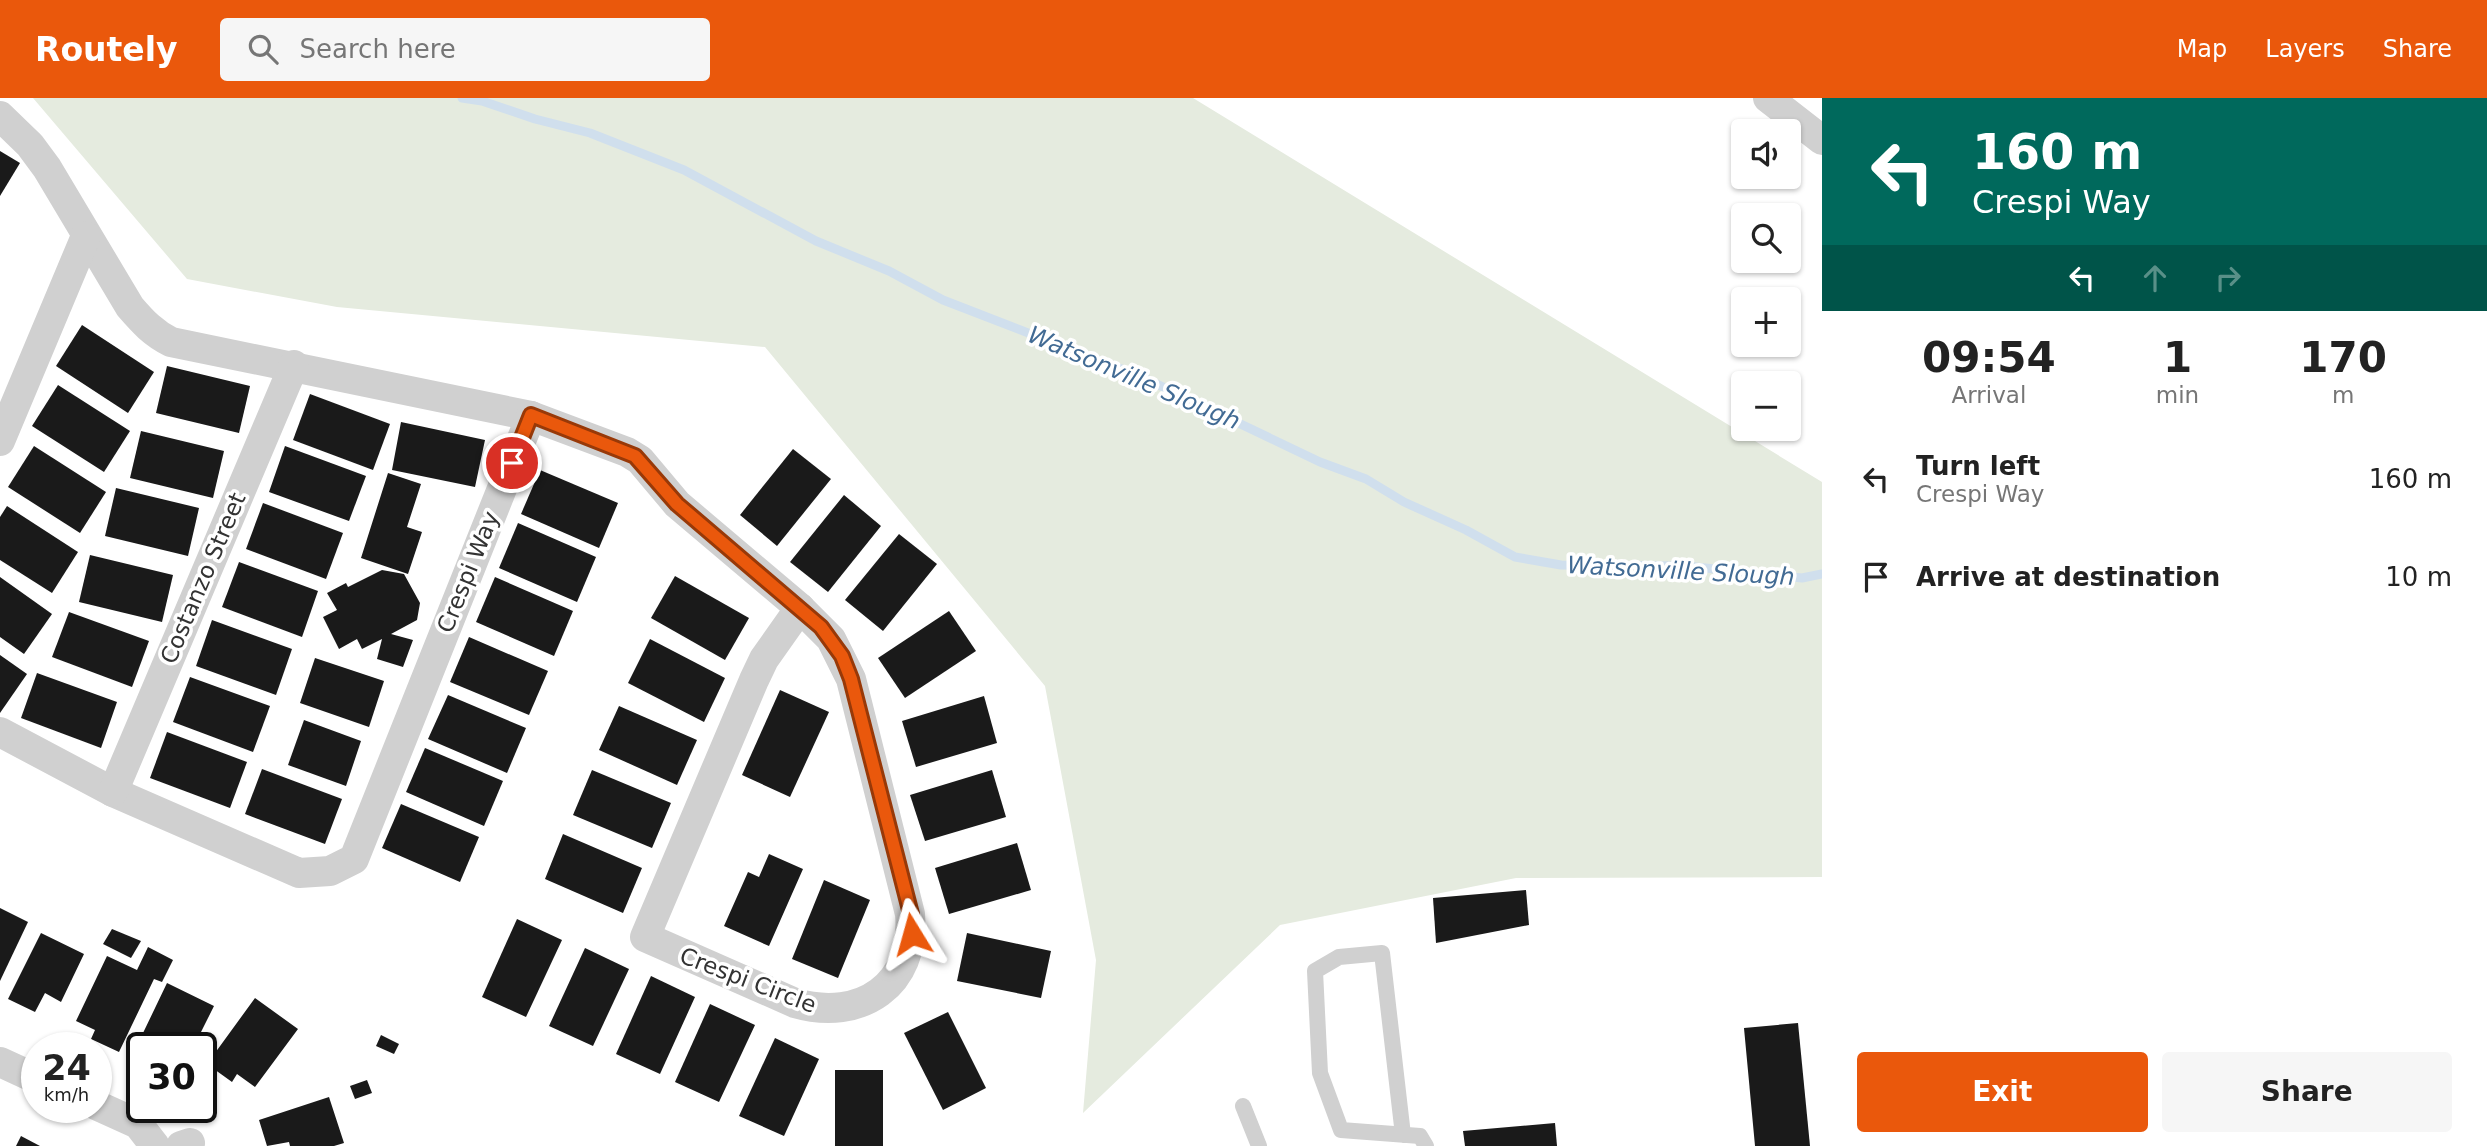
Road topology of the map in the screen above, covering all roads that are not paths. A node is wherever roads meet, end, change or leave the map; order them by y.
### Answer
1 (1768, 98) edge
2 (0, 116) edge
3 (1822, 140) edge
4 (86, 236) junction
5 (294, 365) junction
6 (531, 415) junction
7 (0, 441) edge
8 (800, 608) junction
9 (0, 732) edge
10 (113, 792) junction
11 (0, 1062) edge
12 (21, 1072) edge
13 (1243, 1106) dead end
14 (112, 1114) edge
15 (147, 1135) edge
16 (1403, 1135) junction
17 (1259, 1146) edge
18 (1426, 1146) edge

1 - 3 street
2 - 4 street
4 - 5 street
4 - 7 street
5 - 6 street
5 - 10 street, Costanzo Street
6 - 8 street, Crespi Circle
6 - 10 street, Crespi Way
8 - 8 street, Crespi Circle
9 - 10 street, Crespi Way
11 - 12 street
13 - 17 lane
14 - 15 street
16 - 16 lane
16 - 18 lane

